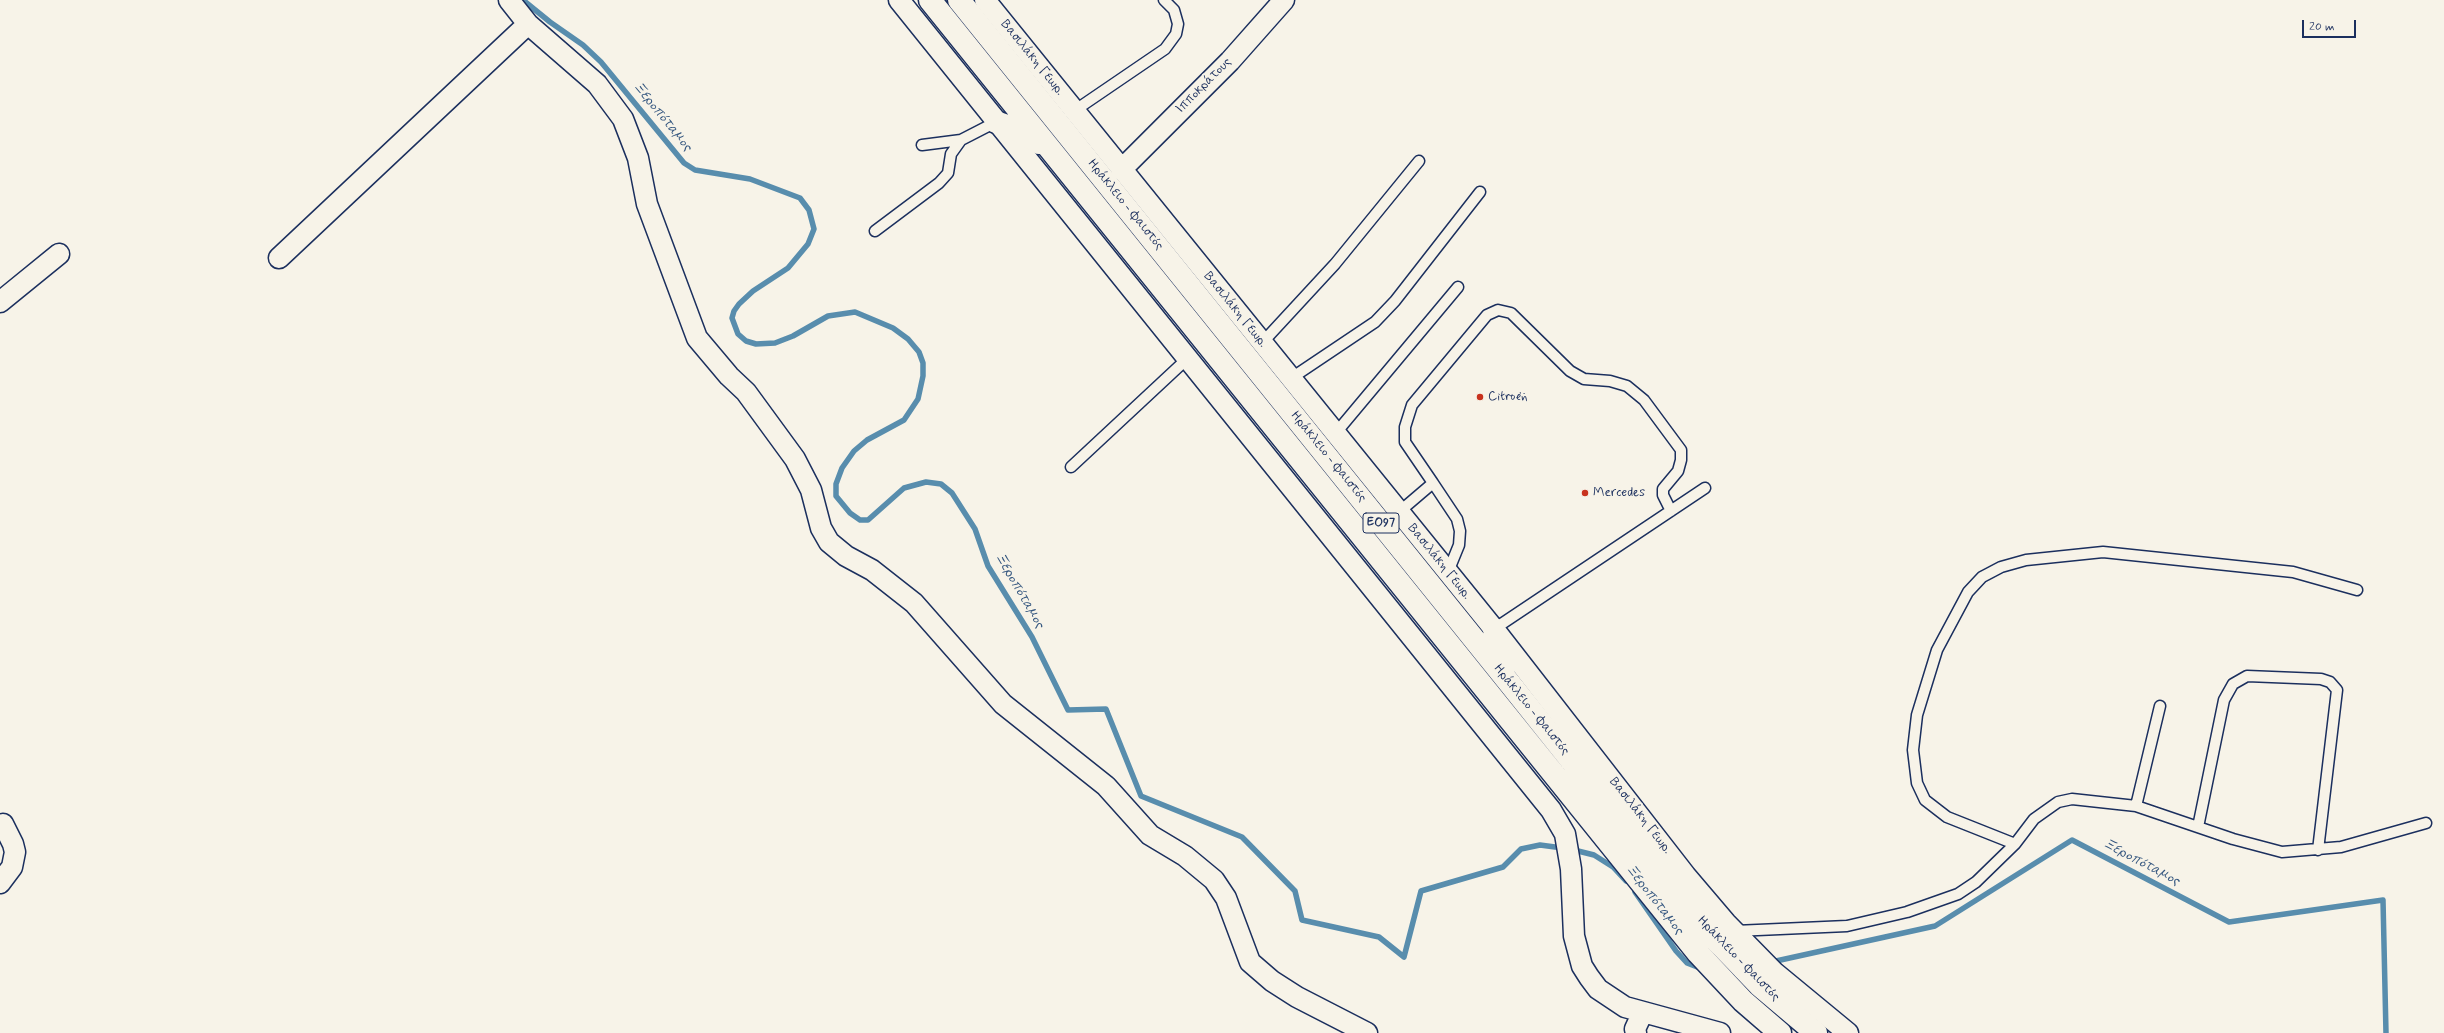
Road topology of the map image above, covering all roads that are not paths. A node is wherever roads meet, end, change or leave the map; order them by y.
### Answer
1 (509, 0) edge
2 (899, 0) edge
3 (930, 0) edge
4 (959, 0) edge
5 (985, 0) edge
6 (1164, 0) edge
7 (1284, 0) edge
8 (528, 24) junction
9 (1074, 111) junction
10 (996, 122) junction
11 (961, 140) junction
12 (922, 145) dead end
13 (1049, 148) junction
14 (1419, 161) dead end
15 (1121, 170) junction
16 (1480, 192) dead end
17 (875, 231) dead end
18 (59, 254) dead end
19 (279, 258) dead end
20 (1458, 287) dead end
21 (0, 302) edge
22 (1262, 343) junction
23 (1188, 358) junction
24 (1290, 379) junction
25 (1335, 434) junction
26 (1070, 467) dead end
27 (1433, 483) junction
28 (1705, 488) dead end
29 (1671, 511) junction
30 (1399, 512) junction
31 (1448, 572) junction
32 (2357, 590) dead end
33 (1494, 629) junction
34 (1511, 685) junction
35 (2160, 706) dead end
36 (2136, 806) junction
37 (2426, 823) dead end
38 (3, 824) dead end
39 (2198, 827) junction
40 (2015, 844) junction
41 (2318, 850) junction
42 (0, 883) edge
43 (1735, 931) junction
44 (1698, 953) junction
45 (1643, 1012) junction
46 (1367, 1033) edge
47 (1636, 1033) edge
48 (1720, 1033) edge
49 (1763, 1033) edge
50 (1780, 1033) edge
51 (1816, 1033) edge
52 (1848, 1033) edge

1 - 8 street
2 - 10 street
3 - 13 main road, Ηράκλειο - Φαιστός / ΕΟ97
4 - 34 main road, Ηράκλειο - Φαιστός / ΕΟ97
5 - 9 street, Βασιλάκη Γεωρ.
6 - 9 lane
7 - 15 street, Ιπποκράτους
8 - 19 street
8 - 46 street
9 - 15 street, Βασιλάκη Γεωρ.
10 - 11 lane
10 - 13 main road
10 - 23 street
11 - 12 lane
11 - 17 lane
13 - 44 main road, Ηράκλειο - Φαιστός / ΕΟ97
14 - 22 lane
15 - 22 street, Βασιλάκη Γεωρ.
16 - 24 lane
18 - 21 street
20 - 25 lane
22 - 24 street, Βασιλάκη Γεωρ.
23 - 26 lane
23 - 45 street
24 - 25 street, Βασιλάκη Γεωρ.
25 - 30 street, Βασιλάκη Γεωρ.
27 - 29 lane
27 - 30 lane
27 - 31 lane
28 - 29 lane
29 - 33 lane
30 - 31 street, Βασιλάκη Γεωρ.
31 - 33 street, Βασιλάκη Γεωρ.
32 - 40 lane
33 - 34 main road
33 - 43 street, Βασιλάκη Γεωρ.
34 - 51 main road, Ηράκλειο - Φαιστός / ΕΟ97
35 - 36 lane
36 - 39 lane
36 - 40 lane
37 - 41 lane
38 - 42 street
39 - 41 lane
39 - 41 lane
40 - 43 lane
43 - 52 street, Βασιλάκη Γεωρ.
44 - 49 main road
44 - 50 main road, Ηράκλειο - Φαιστός / ΕΟ97
45 - 47 street
45 - 48 street

